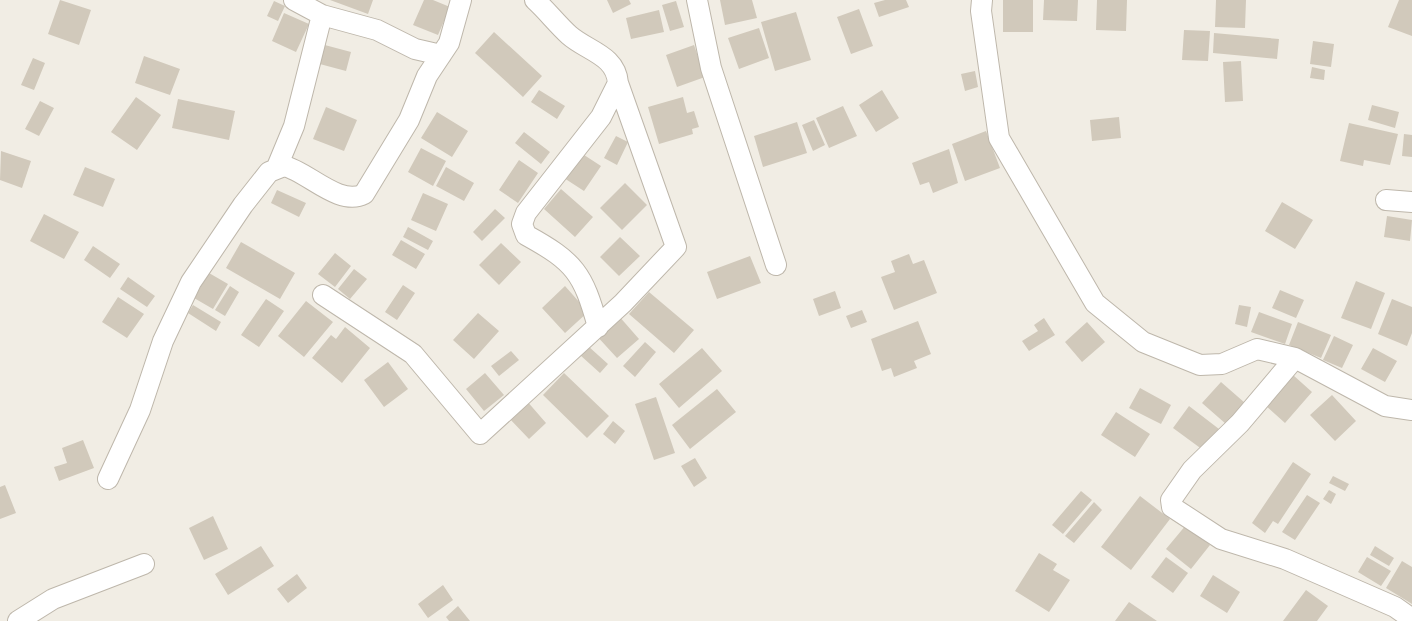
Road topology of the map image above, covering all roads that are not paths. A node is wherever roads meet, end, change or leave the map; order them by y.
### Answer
1 (294, 0) edge
2 (461, 0) edge
3 (535, 0) edge
4 (697, 0) edge
5 (982, 0) edge
6 (322, 15) junction
7 (441, 55) junction
8 (618, 83) junction
9 (277, 167) junction
10 (1386, 200) dead end
11 (1412, 202) edge
12 (776, 265) dead end
13 (323, 295) dead end
14 (598, 327) junction
15 (1295, 358) junction
16 (1412, 410) edge
17 (108, 479) dead end
18 (144, 564) dead end
19 (1412, 619) edge
20 (18, 621) edge

1 - 6 street
2 - 7 street
3 - 8 street
4 - 12 street
5 - 15 street
6 - 7 street
6 - 9 street
7 - 9 street
8 - 14 street
8 - 14 street
9 - 17 street
10 - 11 street
13 - 14 street
15 - 16 street
15 - 19 street
18 - 20 street

